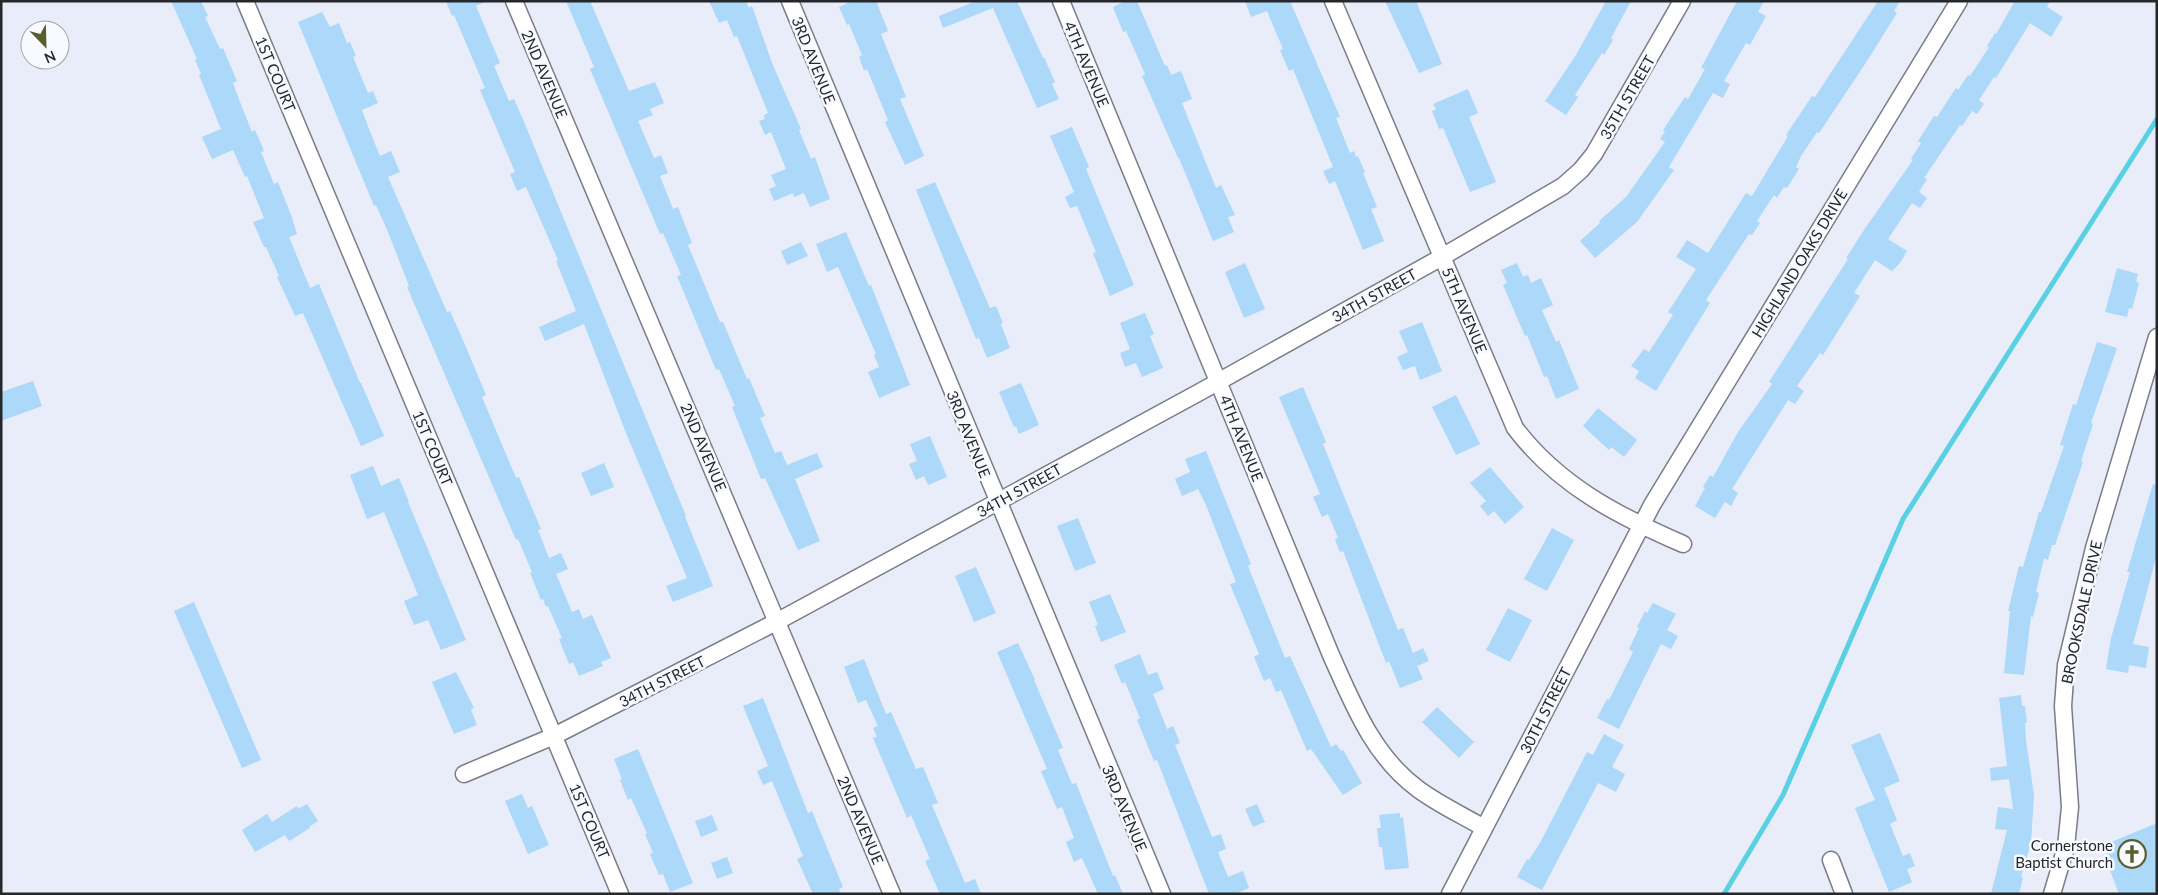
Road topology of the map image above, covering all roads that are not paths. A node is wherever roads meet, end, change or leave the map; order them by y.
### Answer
1 (245, 1) edge
2 (514, 1) edge
3 (790, 1) edge
4 (1061, 1) edge
5 (1333, 1) edge
6 (1682, 1) edge
7 (1959, 1) edge
8 (1563, 186) joint
9 (1442, 257) junction
10 (2157, 337) edge
11 (1219, 381) junction
12 (997, 503) junction
13 (1640, 526) junction
14 (1683, 544) dead end
15 (778, 621) junction
16 (554, 736) junction
17 (464, 774) dead end
18 (1484, 828) junction
19 (1832, 860) dead end
20 (620, 894) edge
21 (892, 894) edge
22 (1162, 894) edge
23 (1450, 894) edge
24 (1844, 894) edge
25 (2052, 894) edge

1 - 16 street, 1ST COURT
2 - 15 street, 2ND AVENUE
3 - 12 street, 3RD AVENUE
4 - 11 street, 4TH AVENUE
5 - 9 street, 5TH AVENUE
6 - 8 street, 35TH STREET
7 - 13 street, HIGHLAND OAKS DRIVE
8 - 9 street, 34TH STREET
9 - 11 street, 34TH STREET
9 - 13 street, 5TH AVENUE
10 - 25 street, BROOKSDALE DRIVE
11 - 12 street, 34TH STREET
11 - 18 street, 4TH AVENUE
12 - 15 street, 34TH STREET
12 - 22 street, 3RD AVENUE
13 - 14 street, 5TH AVENUE
13 - 18 street, 30TH STREET
15 - 16 street, 34TH STREET
15 - 21 street, 2ND AVENUE
16 - 17 street, 34TH STREET
16 - 20 street, 1ST COURT
18 - 23 street, 30TH STREET
19 - 24 street

